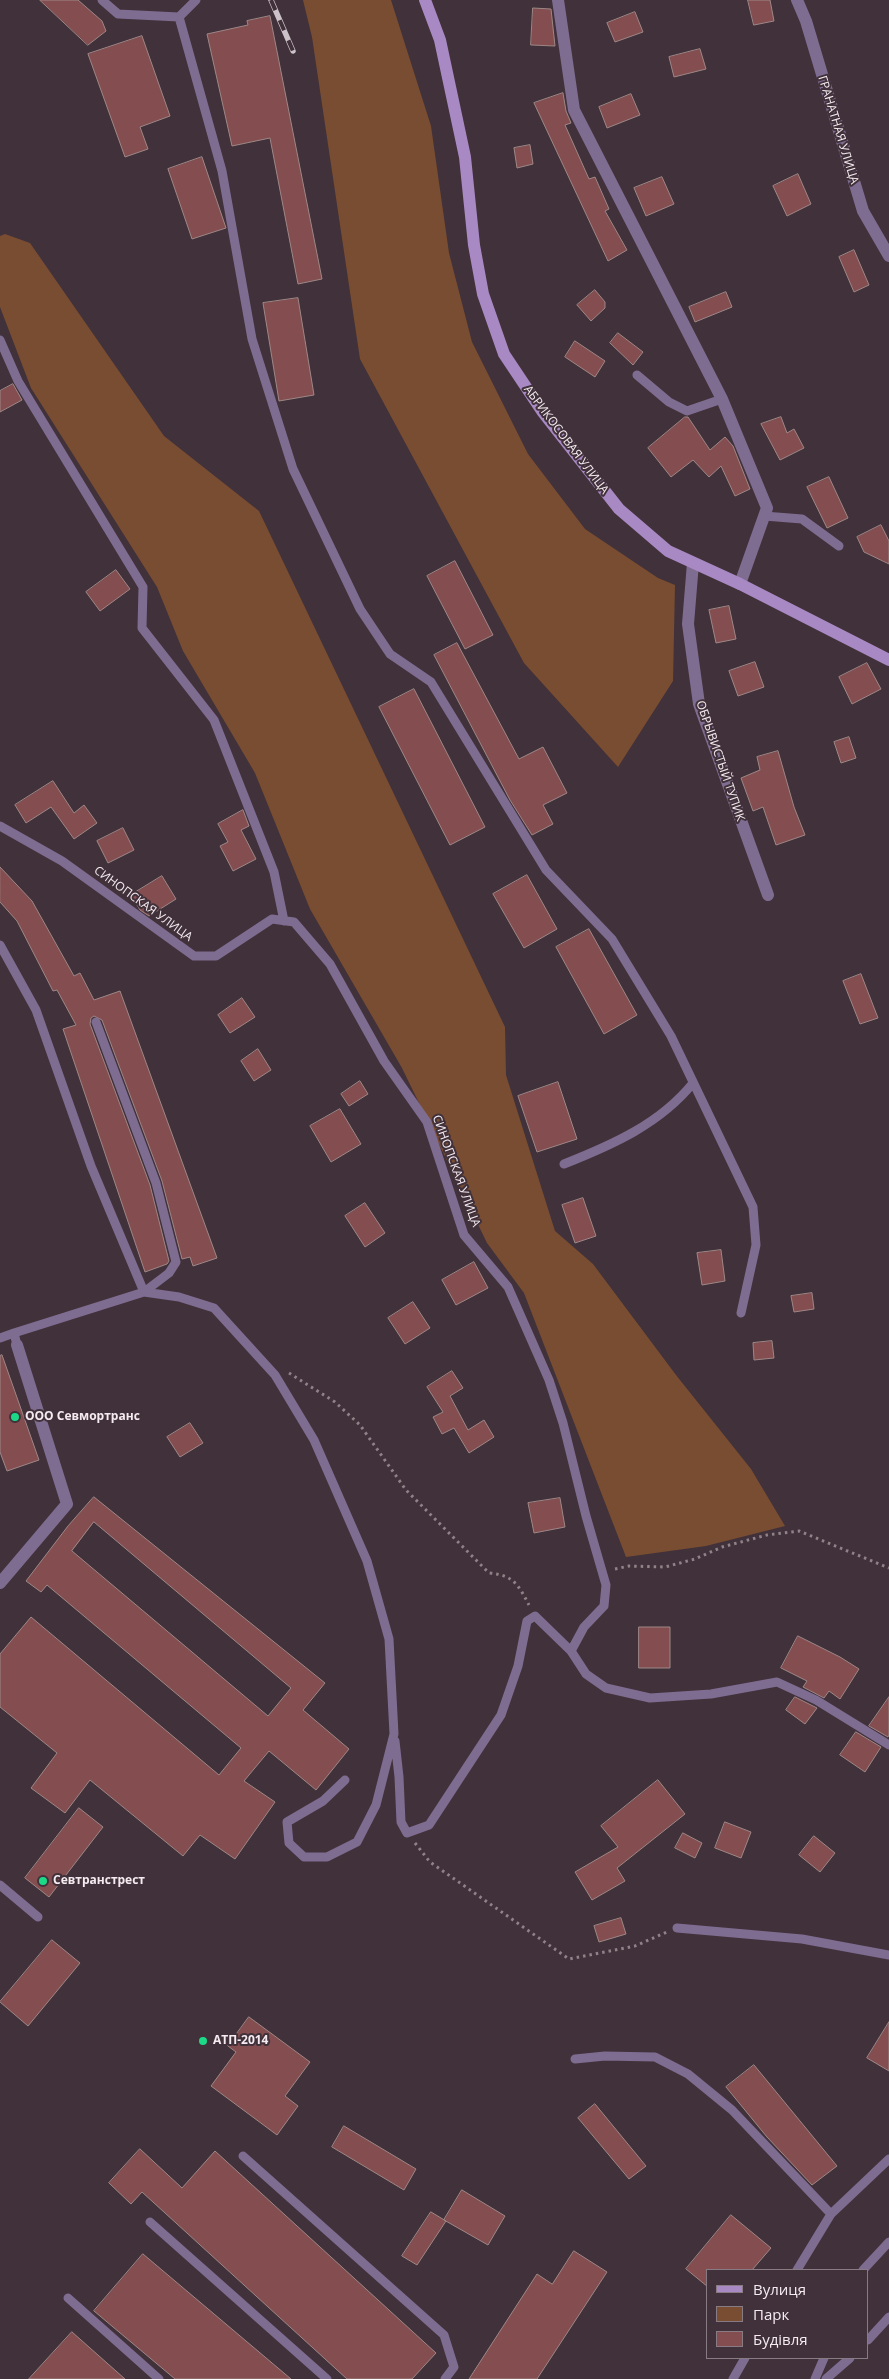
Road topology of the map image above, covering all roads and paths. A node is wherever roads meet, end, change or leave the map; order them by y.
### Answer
1 (102, 0) edge
2 (196, 0) edge
3 (425, 0) edge
4 (558, 0) edge
5 (797, 0) edge
6 (179, 17) junction
7 (889, 256) edge
8 (0, 340) edge
9 (637, 375) dead end
10 (722, 399) junction
11 (764, 516) junction
12 (839, 546) dead end
13 (693, 563) junction
14 (740, 584) junction
15 (889, 660) edge
16 (0, 826) edge
17 (768, 895) dead end
18 (284, 921) junction
19 (0, 945) edge
20 (96, 1022) dead end
21 (693, 1083) junction
22 (564, 1164) dead end
23 (144, 1292) junction
24 (741, 1313) dead end
25 (0, 1338) edge
26 (16, 1339) junction
27 (277, 1379) junction
28 (889, 1568) edge
29 (603, 1573) junction
30 (0, 1583) edge
31 (535, 1616) junction
32 (571, 1651) junction
33 (394, 1734) junction
34 (889, 1745) edge
35 (344, 1780) dead end
36 (407, 1833) junction
37 (0, 1885) edge
38 (38, 1917) dead end
39 (677, 1928) joint
40 (889, 1955) edge
41 (575, 2059) dead end
42 (243, 2156) dead end
43 (889, 2159) edge
44 (831, 2214) junction
45 (150, 2222) dead end
46 (889, 2242) edge
47 (799, 2269) edge
48 (864, 2269) edge
49 (68, 2298) dead end
50 (889, 2317) edge
51 (869, 2339) edge
52 (744, 2359) edge
53 (824, 2359) edge
54 (849, 2359) edge
55 (159, 2379) edge
56 (327, 2379) edge
57 (444, 2379) edge
58 (733, 2379) edge
59 (815, 2379) edge
60 (826, 2379) edge

1 - 6 lane
2 - 6 lane
3 - 13 main road, АБРИКОСОВАЯ УЛИЦА
4 - 10 street
5 - 7 street, ГРАНАТНАЯ УЛИЦА
6 - 21 lane
8 - 18 lane
9 - 10 lane
10 - 11 street
11 - 12 lane
11 - 14 street
13 - 14 main road, АБРИКОСОВАЯ УЛИЦА
13 - 17 street, ОБРЫВИСТЫЙ ТУПИК
14 - 15 main road, АБРИКОСОВАЯ УЛИЦА
16 - 18 lane, СИНОПСКАЯ УЛИЦА
18 - 29 lane, СИНОПСКАЯ УЛИЦА
19 - 23 lane
20 - 23 lane
21 - 22 lane
21 - 24 lane
23 - 26 lane
23 - 27 lane
25 - 26 lane
26 - 30 street
27 - 31 path
27 - 33 lane
28 - 29 path
29 - 32 lane, СИНОПСКАЯ УЛИЦА
31 - 32 lane
31 - 36 lane
32 - 34 lane
33 - 35 lane
33 - 36 lane
36 - 39 path
37 - 38 lane
39 - 40 lane
41 - 44 lane
42 - 57 lane
43 - 44 lane
44 - 47 lane
45 - 56 lane
46 - 48 lane
49 - 55 lane
50 - 51 lane
52 - 58 lane
53 - 59 lane
54 - 60 lane

